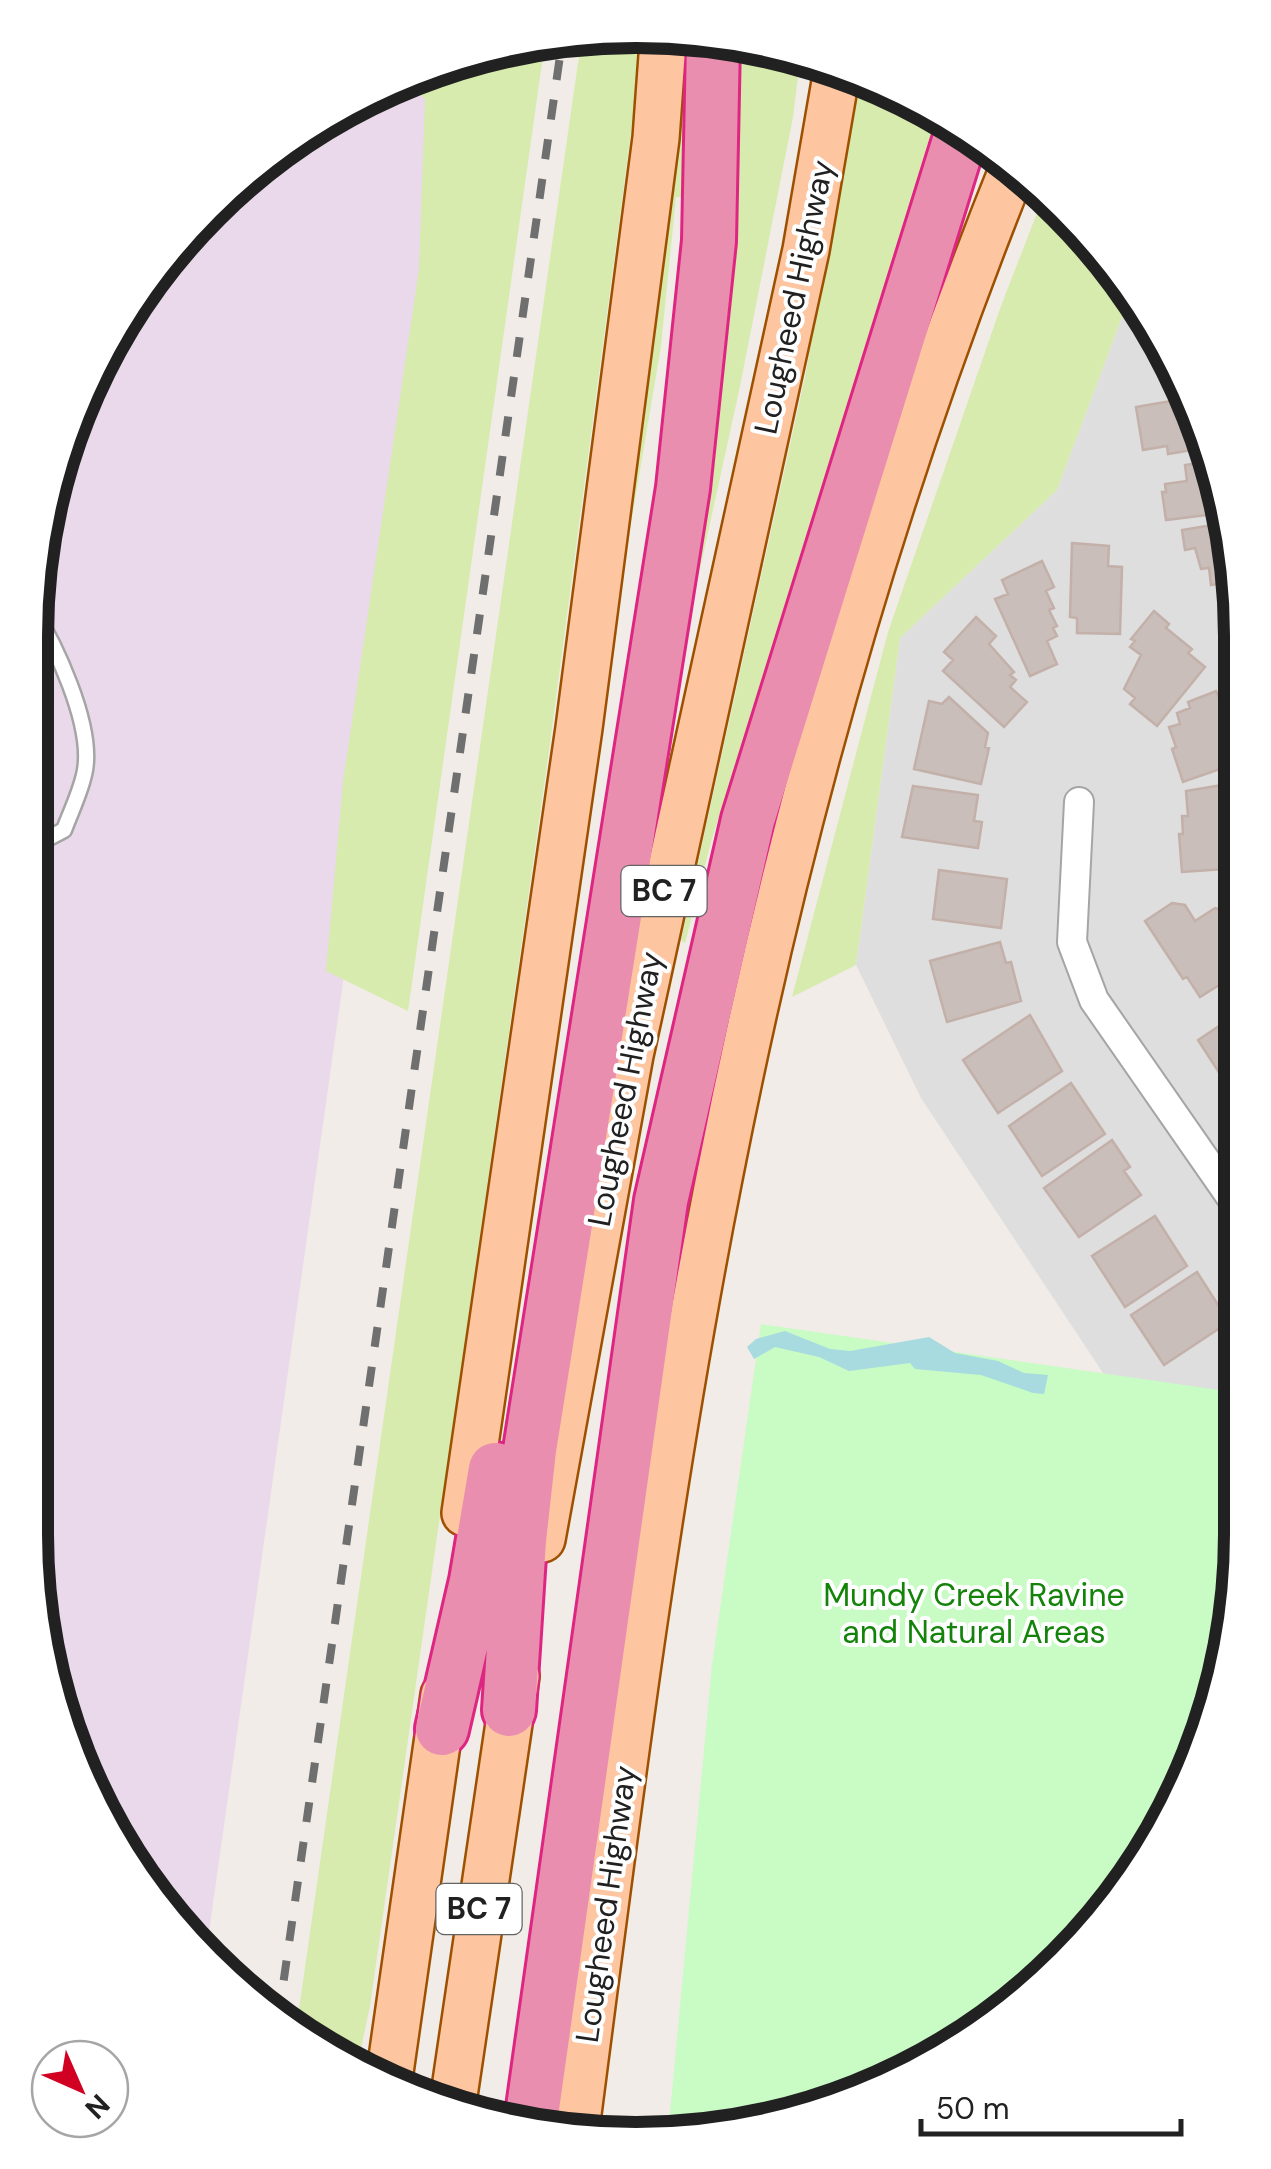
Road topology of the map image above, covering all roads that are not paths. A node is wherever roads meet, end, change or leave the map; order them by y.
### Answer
1 (663, 49) edge
2 (713, 53) edge
3 (835, 83) edge
4 (958, 144) edge
5 (1008, 181) edge
6 (710, 223) junction
7 (47, 630) edge
8 (1079, 802) dead end
9 (47, 839) edge
10 (1224, 1183) edge
11 (509, 1710) junction
12 (442, 1728) junction
13 (392, 2069) edge
14 (454, 2092) edge
15 (532, 2112) edge
16 (577, 2118) edge

1 - 12 main road
2 - 6 highway
3 - 11 main road, Lougheed Highway / BC 7
4 - 15 highway
5 - 16 main road, Lougheed Highway
6 - 11 highway
6 - 12 highway
7 - 9 lane
8 - 10 street
11 - 14 main road, Lougheed Highway / BC 7
12 - 13 main road

